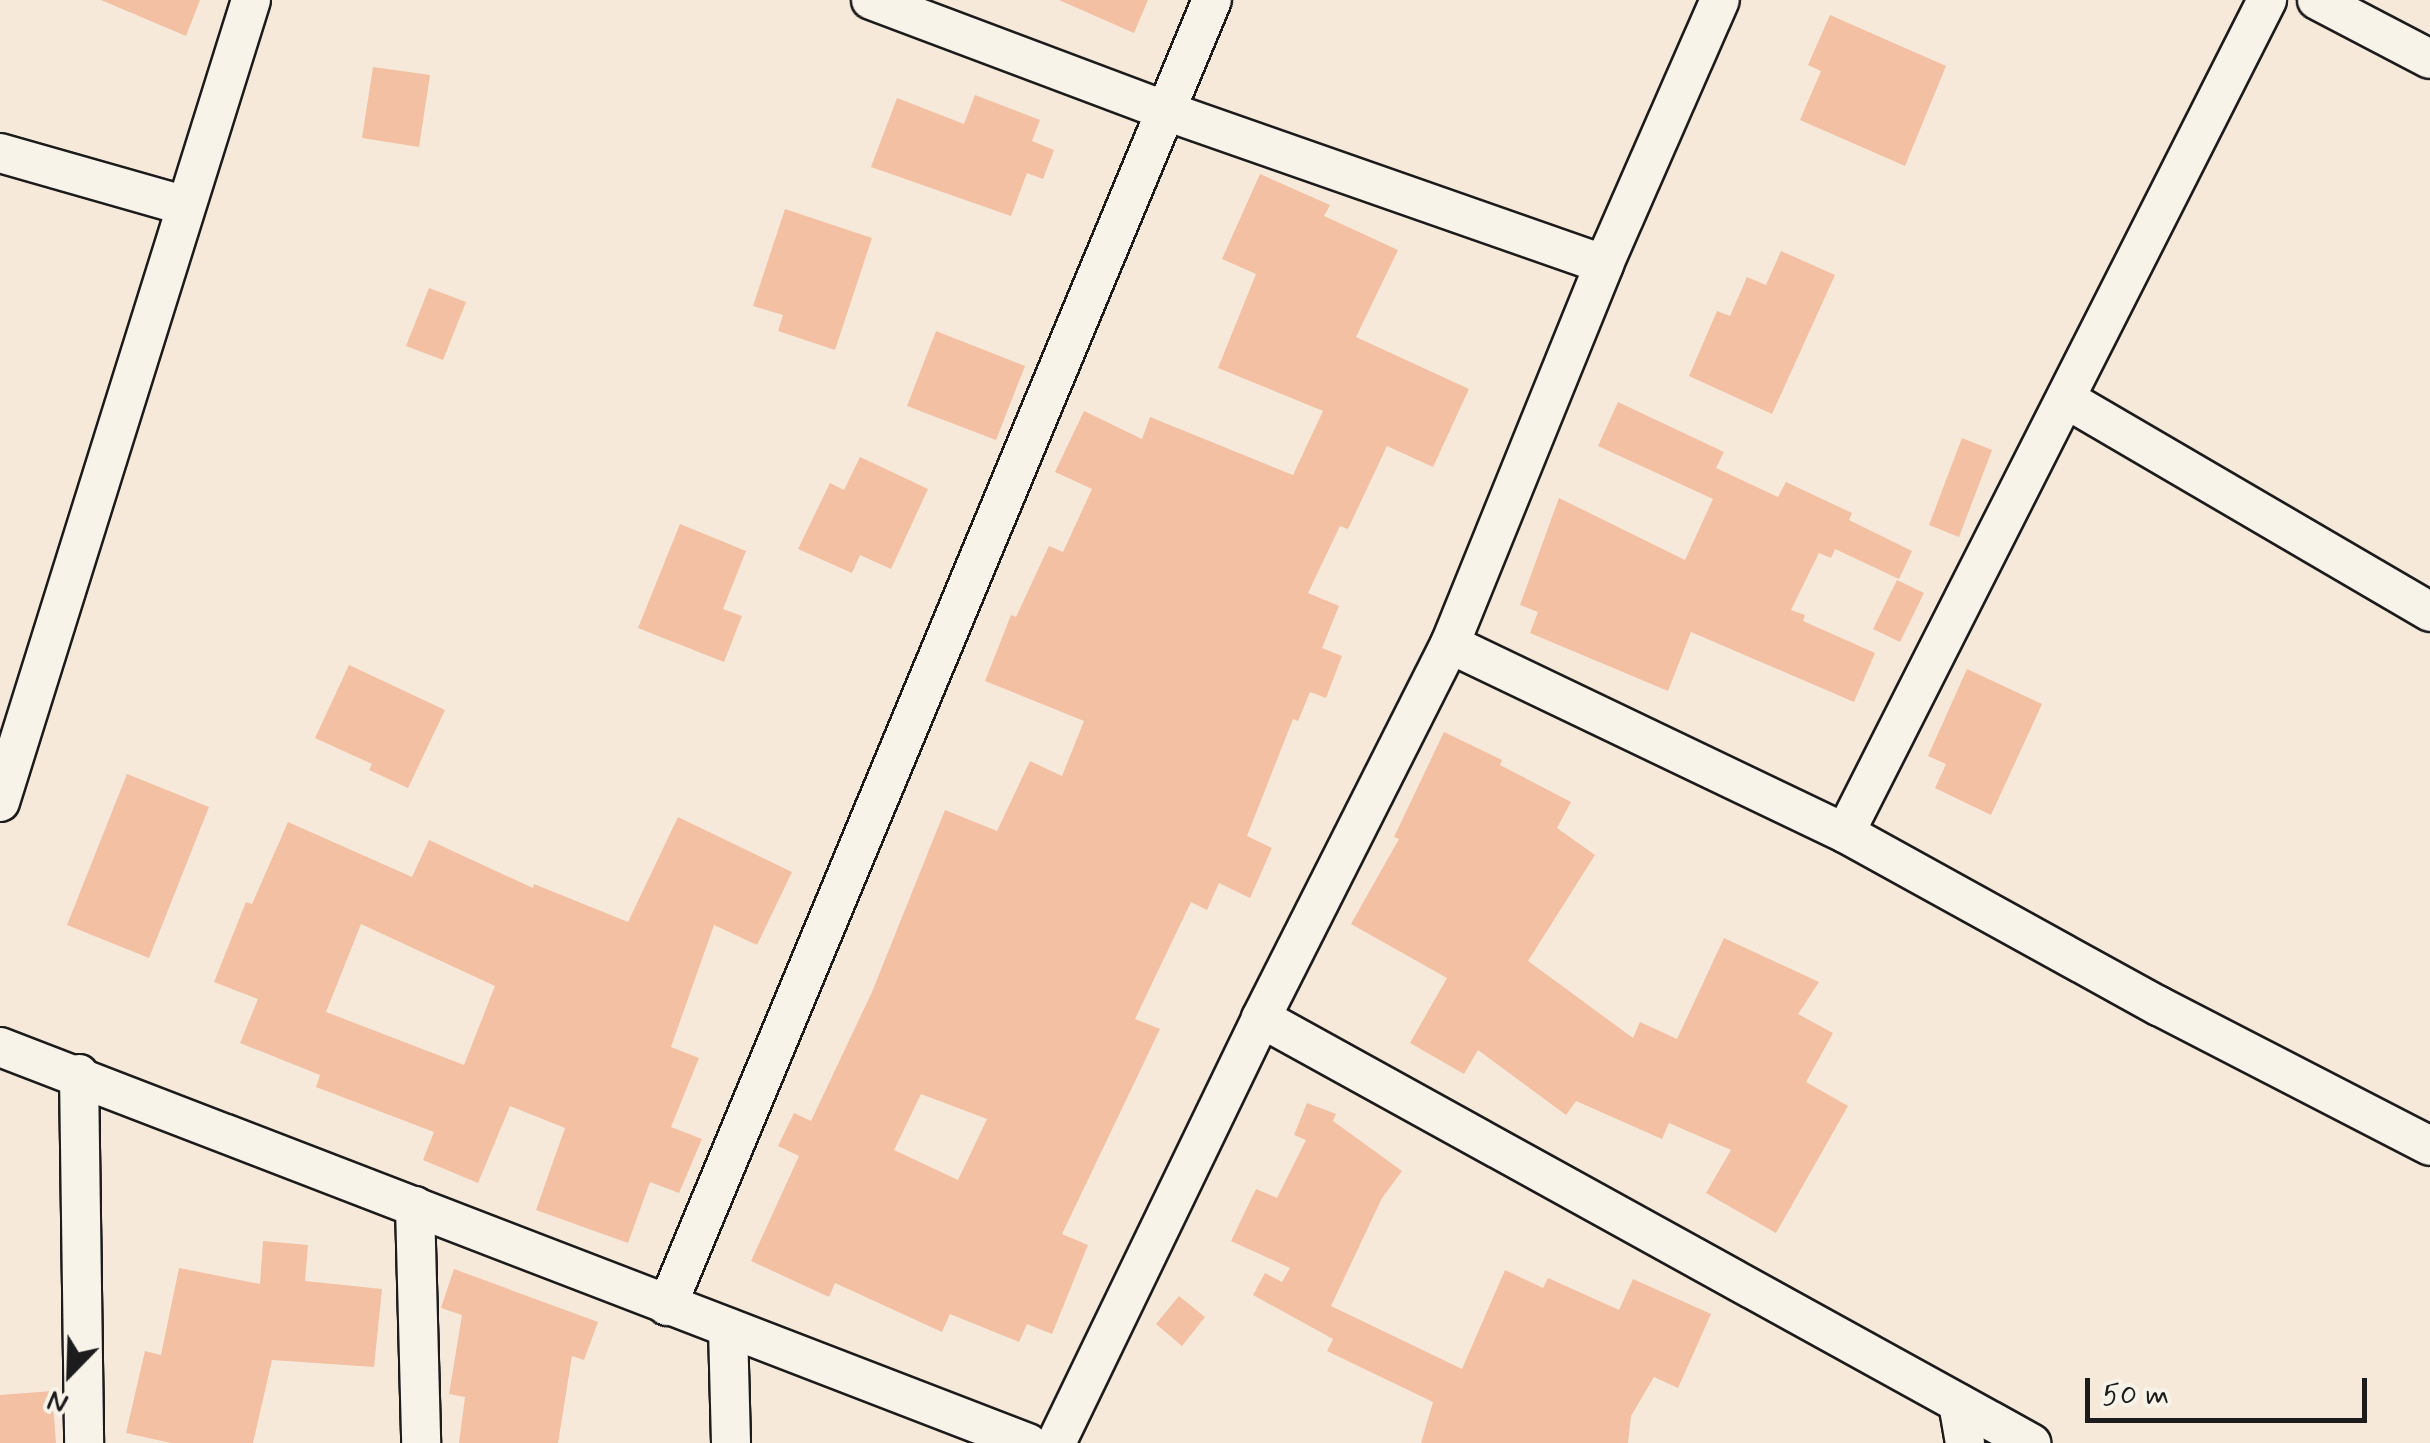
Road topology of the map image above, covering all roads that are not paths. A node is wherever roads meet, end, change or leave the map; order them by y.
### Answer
1 (251, 0) edge
2 (871, 0) edge
3 (1212, 0) edge
4 (1720, 0) edge
5 (2267, 0) edge
6 (2317, 0) edge
7 (2430, 59) edge
8 (1166, 112) junction
9 (0, 153) edge
10 (186, 206) junction
11 (1604, 264) junction
12 (2066, 399) junction
13 (2430, 612) edge
14 (1450, 644) junction
15 (0, 802) edge
16 (1846, 833) junction
17 (1262, 1018) junction
18 (0, 1047) edge
19 (78, 1074) junction
20 (2430, 1146) edge
21 (416, 1206) junction
22 (667, 1306) junction
23 (728, 1328) junction
24 (1958, 1403) junction
25 (951, 1428) edge
26 (84, 1443) edge
27 (421, 1443) edge
28 (732, 1443) edge
29 (1028, 1443) edge
30 (1056, 1443) edge
31 (1966, 1443) edge
32 (2031, 1443) edge

1 - 10 street
2 - 8 street
3 - 8 street
4 - 11 street
5 - 12 street
6 - 7 street
8 - 11 street
8 - 22 street
9 - 10 street
10 - 15 street
11 - 14 street
12 - 13 street
12 - 16 street
14 - 16 street
14 - 17 street
16 - 20 street
17 - 24 street
17 - 30 street
18 - 19 street
19 - 21 street
19 - 26 street
21 - 22 street
21 - 27 street
22 - 23 street
23 - 25 street
23 - 28 street
24 - 31 street
24 - 32 street
25 - 29 street

